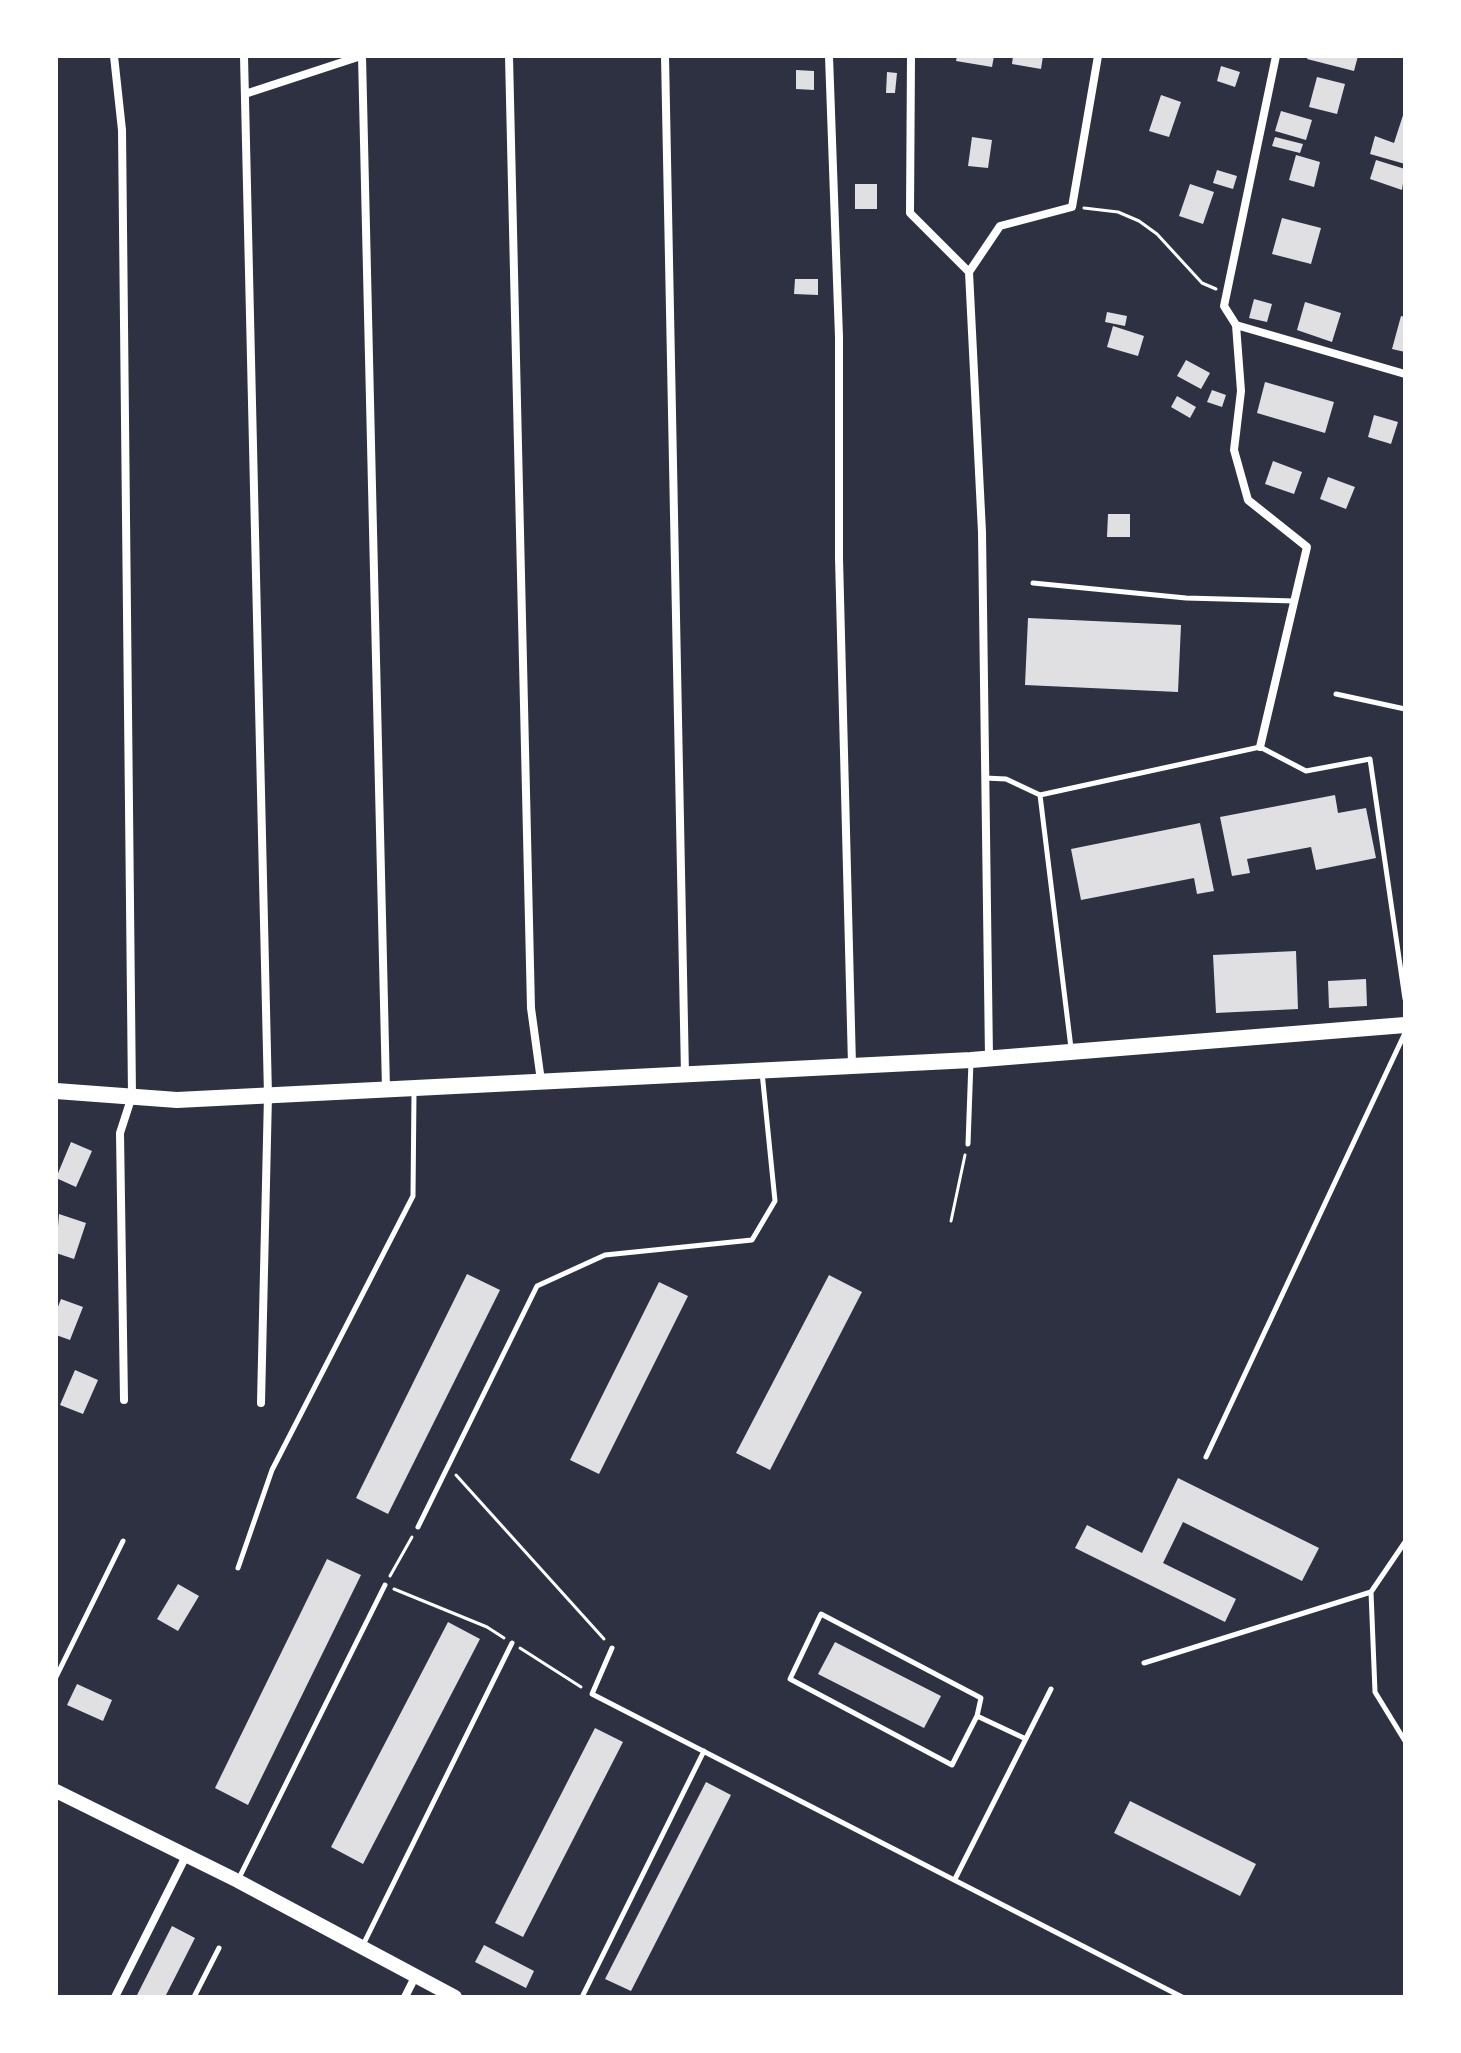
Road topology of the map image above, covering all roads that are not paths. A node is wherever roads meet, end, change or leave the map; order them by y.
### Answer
1 (114, 56) edge
2 (244, 56) edge
3 (362, 56) edge
4 (509, 56) edge
5 (665, 56) edge
6 (829, 56) edge
7 (911, 56) edge
8 (1098, 56) edge
9 (1276, 56) edge
10 (248, 93) junction
11 (969, 272) junction
12 (1236, 325) junction
13 (1405, 374) edge
14 (1033, 583) dead end
15 (1295, 601) junction
16 (1336, 694) dead end
17 (1405, 709) edge
18 (1260, 747) junction
19 (985, 778) junction
20 (1040, 795) junction
21 (1405, 999) edge
22 (1405, 1025) edge
23 (1405, 1033) edge
24 (1071, 1053) junction
25 (989, 1059) junction
26 (971, 1060) junction
27 (852, 1066) junction
28 (762, 1071) junction
29 (685, 1075) junction
30 (542, 1082) junction
31 (414, 1088) junction
32 (386, 1089) junction
33 (56, 1091) edge
34 (268, 1095) junction
35 (132, 1096) junction
36 (968, 1144) road end
37 (124, 1400) dead end
38 (261, 1403) dead end
39 (1206, 1457) dead end
40 (418, 1527) road end
41 (123, 1541) dead end
42 (1405, 1542) edge
43 (238, 1568) dead end
44 (385, 1585) road end
45 (1371, 1592) junction
46 (512, 1643) road end
47 (612, 1648) road end
48 (1144, 1663) dead end
49 (56, 1677) edge
50 (1051, 1689) dead end
51 (977, 1716) junction
52 (1026, 1739) junction
53 (1405, 1741) edge
54 (704, 1751) junction
55 (56, 1791) edge
56 (186, 1856) junction
57 (955, 1879) junction
58 (238, 1881) junction
59 (219, 1948) dead end
60 (362, 1948) junction
61 (415, 1977) junction
62 (115, 1997) edge
63 (194, 1997) edge
64 (405, 1997) edge
65 (455, 1997) edge
66 (582, 1997) edge
67 (1182, 1997) edge

1 - 35 street
2 - 10 street
3 - 10 street
3 - 32 street
4 - 30 street
5 - 29 street
6 - 27 street
7 - 11 street
8 - 11 street
9 - 12 street
10 - 34 street
11 - 19 street
12 - 13 street
12 - 15 street
14 - 15 lane
15 - 18 street
16 - 17 lane
18 - 20 lane
18 - 21 lane
19 - 20 lane
19 - 25 street
20 - 24 lane
22 - 24 main road
23 - 39 lane
24 - 25 main road
25 - 26 main road
26 - 27 main road
26 - 36 lane
27 - 28 main road
28 - 29 main road
28 - 40 lane
29 - 30 main road
30 - 31 main road
31 - 32 main road
31 - 43 lane
32 - 34 main road
33 - 35 main road
34 - 35 main road
34 - 38 street
35 - 37 street
41 - 49 lane
42 - 45 lane
44 - 58 lane
45 - 48 lane
45 - 53 lane
46 - 60 lane
47 - 54 lane
50 - 52 lane
51 - 51 lane
51 - 52 lane
52 - 57 lane
54 - 57 lane
54 - 66 lane
55 - 56 street
56 - 58 street
56 - 62 street
57 - 67 lane
58 - 60 street
59 - 63 lane
60 - 61 street
61 - 64 street
61 - 65 street

